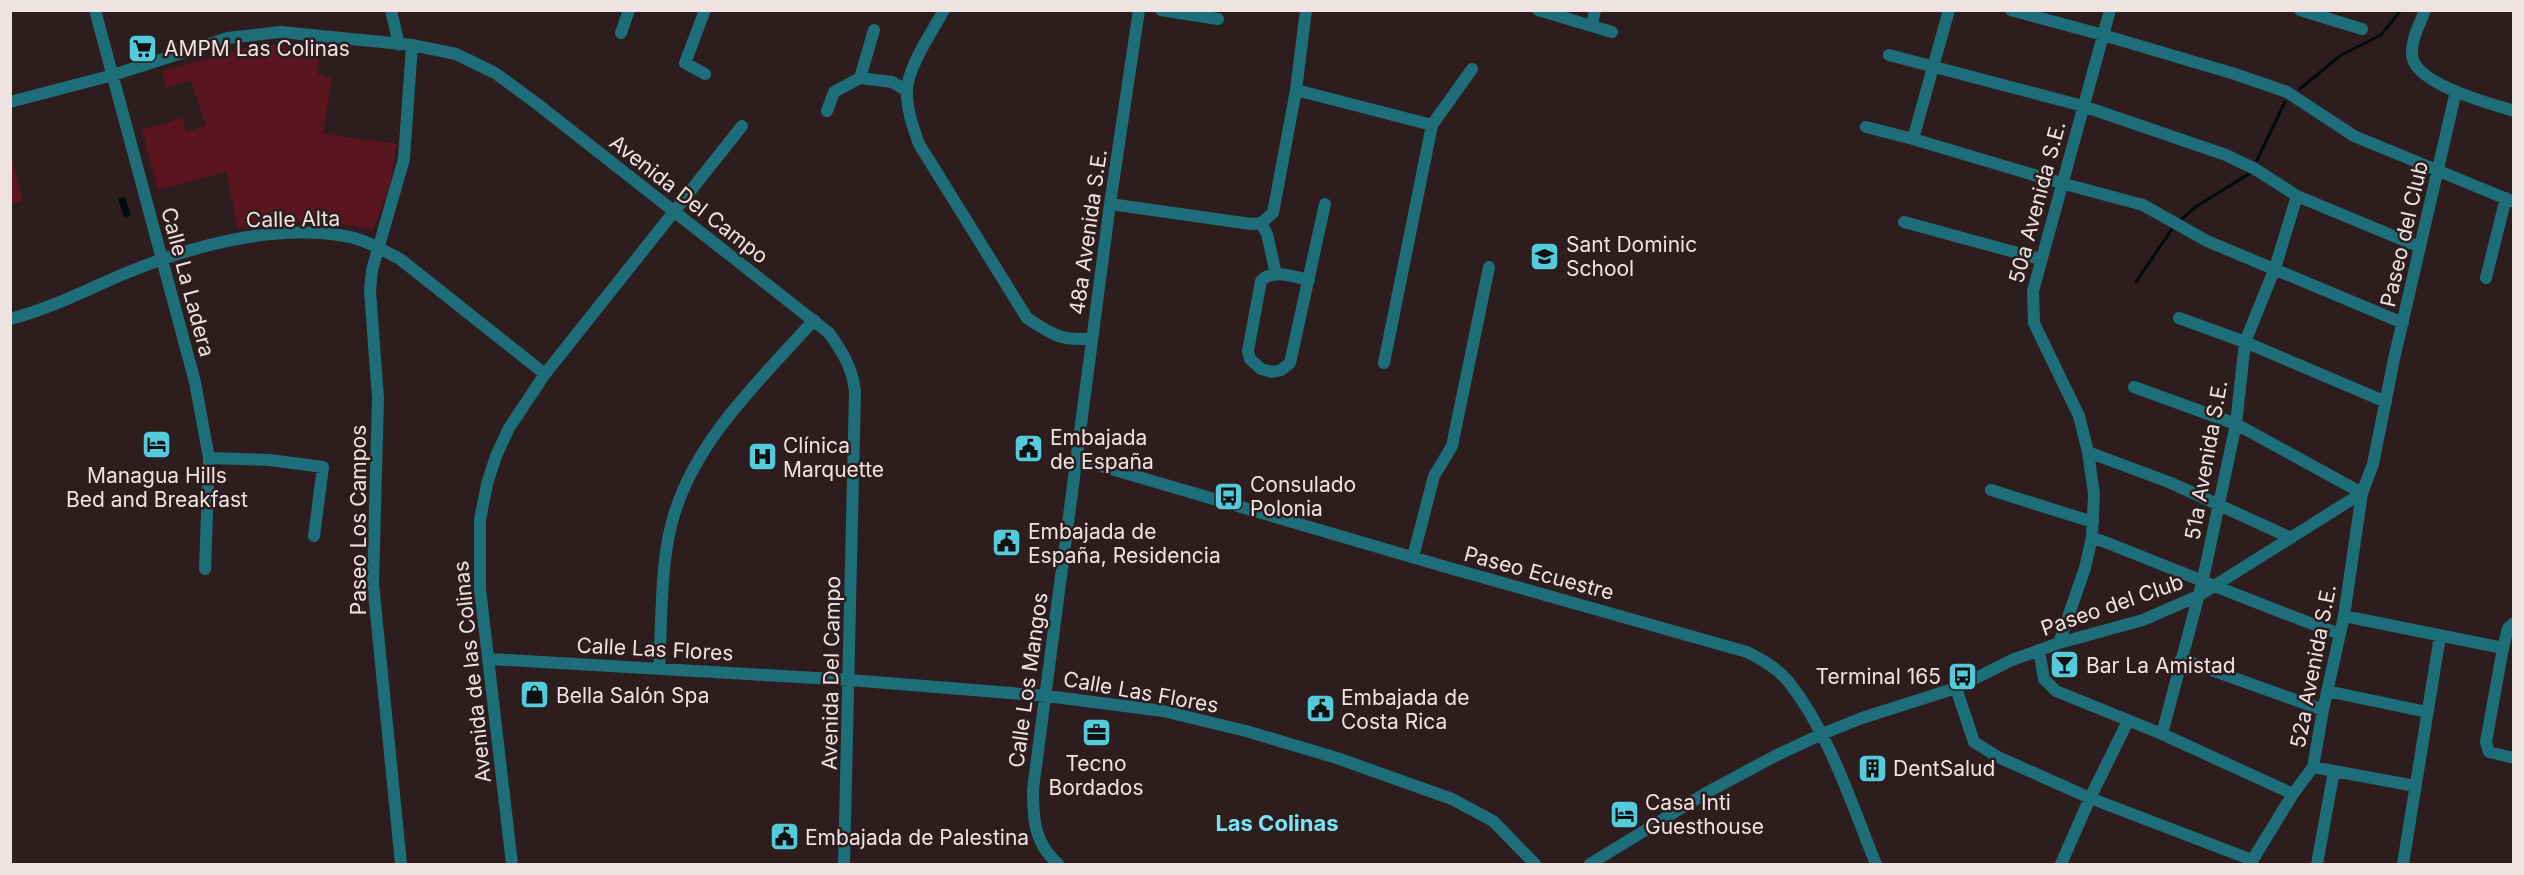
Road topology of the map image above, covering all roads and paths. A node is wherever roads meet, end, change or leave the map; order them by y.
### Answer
1 (95, 10) edge
2 (391, 10) edge
3 (629, 10) edge
4 (705, 10) edge
5 (944, 10) edge
6 (1139, 10) edge
7 (1161, 10) edge
8 (1306, 10) edge
9 (1538, 10) edge
10 (1595, 10) edge
11 (1949, 10) edge
12 (2011, 10) edge
13 (2110, 10) edge
14 (2300, 10) edge
15 (2425, 10) edge
16 (1218, 18) dead end
17 (1592, 26) junction
18 (2362, 29) dead end
19 (874, 30) dead end
20 (1612, 32) dead end
21 (621, 33) dead end
22 (2103, 35) junction
23 (399, 45) junction
24 (412, 45) junction
25 (1889, 56) dead end
26 (1932, 67) junction
27 (1472, 69) dead end
28 (705, 74) dead end
29 (113, 75) junction
30 (860, 78) junction
31 (906, 90) junction
32 (1296, 90) junction
33 (2456, 91) junction
34 (10, 102) edge
35 (2083, 106) junction
36 (827, 111) dead end
37 (2514, 111) edge
38 (1432, 125) junction
39 (742, 126) dead end
40 (1866, 127) dead end
41 (1913, 139) junction
42 (2440, 170) junction
43 (2061, 183) junction
44 (2298, 196) junction
45 (2510, 200) edge
46 (1110, 204) junction
47 (1325, 204) dead end
48 (674, 213) junction
49 (1904, 222) dead end
50 (1261, 223) junction
51 (2420, 247) junction
52 (379, 248) junction
53 (2040, 259) junction
54 (162, 261) junction
55 (1489, 267) dead end
56 (2274, 268) junction
57 (1276, 274) junction
58 (2486, 278) dead end
59 (1309, 280) junction
60 (2179, 318) dead end
61 (10, 319) edge
62 (814, 320) junction
63 (2403, 323) junction
64 (1092, 338) junction
65 (2245, 342) junction
66 (1384, 363) dead end
67 (545, 374) junction
68 (2134, 387) dead end
69 (2386, 402) junction
70 (2236, 424) junction
71 (2088, 452) junction
72 (209, 458) junction
73 (1077, 459) junction
74 (1991, 490) dead end
75 (2362, 493) junction
76 (2219, 505) junction
77 (2093, 522) junction
78 (314, 536) dead end
79 (2092, 537) junction
80 (2291, 538) junction
81 (1413, 557) junction
82 (205, 569) dead end
83 (2202, 579) junction
84 (2216, 586) junction
85 (2198, 596) junction
86 (2344, 616) junction
87 (2514, 623) edge
88 (2340, 634) junction
89 (2440, 636) junction
90 (2059, 643) junction
91 (2503, 648) junction
92 (2039, 650) junction
93 (489, 659) junction
94 (2181, 659) junction
95 (659, 669) junction
96 (850, 680) junction
97 (1956, 688) junction
98 (2327, 691) junction
99 (1047, 696) junction
100 (2323, 710) junction
101 (2427, 712) junction
102 (2128, 721) junction
103 (1822, 734) junction
104 (2162, 734) junction
105 (2514, 758) edge
106 (2313, 767) junction
107 (2334, 771) junction
108 (2415, 786) junction
109 (2293, 794) junction
110 (2090, 798) junction
111 (2251, 862) edge
112 (401, 864) edge
113 (512, 864) edge
114 (844, 864) edge
115 (1058, 864) edge
116 (1535, 864) edge
117 (1590, 864) edge
118 (1876, 864) edge
119 (2061, 864) edge
120 (2317, 864) edge
121 (2403, 864) edge

1 - 29 street, Calle La Ladera
2 - 23 street
3 - 21 street
4 - 28 street
5 - 31 street
6 - 46 street, 48a Avenida S.E.
7 - 16 street
8 - 32 street
9 - 17 street
10 - 17 street
11 - 26 street
12 - 22 street
13 - 22 street, 50a Avenida S.E.
14 - 18 street
15 - 33 street
17 - 20 street
19 - 30 street
22 - 35 street, 50a Avenida S.E.
22 - 42 street
23 - 24 street, Avenida Del Campo
23 - 29 street, Avenida Del Campo
24 - 48 street, Avenida Del Campo
24 - 52 street, Paseo Los Campos
25 - 26 street
26 - 35 street
26 - 41 street
27 - 38 street
29 - 34 street, Avenida Del Campo
29 - 54 street, Calle La Ladera
30 - 31 street
30 - 36 street
31 - 64 street
32 - 38 street
32 - 50 street
33 - 37 street
33 - 42 street, Paseo del Club
35 - 43 street, 50a Avenida S.E.
35 - 44 street
38 - 66 street
39 - 48 street, Avenida de las Colinas
40 - 41 street
41 - 43 street
42 - 45 street
42 - 51 street, Paseo del Club
43 - 53 street, 50a Avenida S.E.
43 - 56 street
44 - 51 street
44 - 56 street, 51a Avenida S.E.
45 - 58 street
46 - 50 street
46 - 64 street, 48a Avenida S.E.
47 - 59 street
48 - 62 street, Avenida Del Campo
48 - 67 street, Avenida de las Colinas
49 - 53 street
50 - 57 street
51 - 63 street, Paseo del Club
52 - 54 street, Calle Alta
52 - 67 street, Calle Alta
52 - 112 street, Paseo Los Campos
53 - 71 street, 50a Avenida S.E.
54 - 61 street, Calle Alta
54 - 72 street, Calle La Ladera
55 - 81 street
56 - 63 street
56 - 65 street, 51a Avenida S.E.
57 - 59 street
57 - 59 street
60 - 65 street
62 - 95 street
62 - 96 street, Avenida Del Campo
63 - 69 street, Paseo del Club
64 - 73 street, 48a Avenida S.E.
65 - 69 street
65 - 70 street, 51a Avenida S.E.
67 - 93 street, Avenida de las Colinas
68 - 70 street
69 - 75 street, Paseo del Club
70 - 75 street
70 - 76 street, 51a Avenida S.E.
71 - 76 street
71 - 77 street, 50a Avenida S.E.
72 - 78 street
72 - 82 street, Calle La Ladera
73 - 81 street, Paseo Ecuestre
73 - 99 street, Calle Los Mangos
74 - 77 street
75 - 80 street, Paseo del Club
75 - 86 street, 52a Avenida S.E.
76 - 80 street
76 - 83 street, 51a Avenida S.E.
77 - 79 street, 50a Avenida S.E.
79 - 83 street
79 - 90 street, 50a Avenida S.E.
80 - 84 street, Paseo del Club
81 - 103 street, Paseo Ecuestre
83 - 84 street
83 - 85 street, 51a Avenida S.E.
84 - 85 street, Paseo del Club
84 - 88 street
85 - 90 street, Paseo del Club
85 - 94 street, 51a Avenida S.E.
86 - 88 street, 52a Avenida S.E.
86 - 89 street
87 - 91 street
88 - 98 street, 52a Avenida S.E.
89 - 91 street
89 - 101 street
90 - 92 street, Paseo del Club
91 - 105 street
92 - 97 street, Paseo del Club
92 - 102 street
93 - 95 street, Calle Las Flores
93 - 113 street, Avenida de las Colinas
94 - 100 street
94 - 104 street, 51a Avenida S.E.
95 - 96 street, Calle Las Flores
96 - 99 street, Calle Las Flores
96 - 114 street, Avenida Del Campo
97 - 103 street, Paseo del Club
97 - 110 street
98 - 100 street, 52a Avenida S.E.
98 - 101 street
99 - 115 street, Calle Los Mangos
99 - 116 street, Calle Las Flores
100 - 106 street, 52a Avenida S.E.
101 - 108 street
102 - 104 street
102 - 110 street
103 - 117 street, Paseo del Club
103 - 118 street, Paseo Ecuestre
104 - 109 street
106 - 107 street
106 - 109 street, 52a Avenida S.E.
107 - 108 street
107 - 120 street
108 - 121 street
109 - 111 street, 52a Avenida S.E.
110 - 111 street
110 - 119 street

